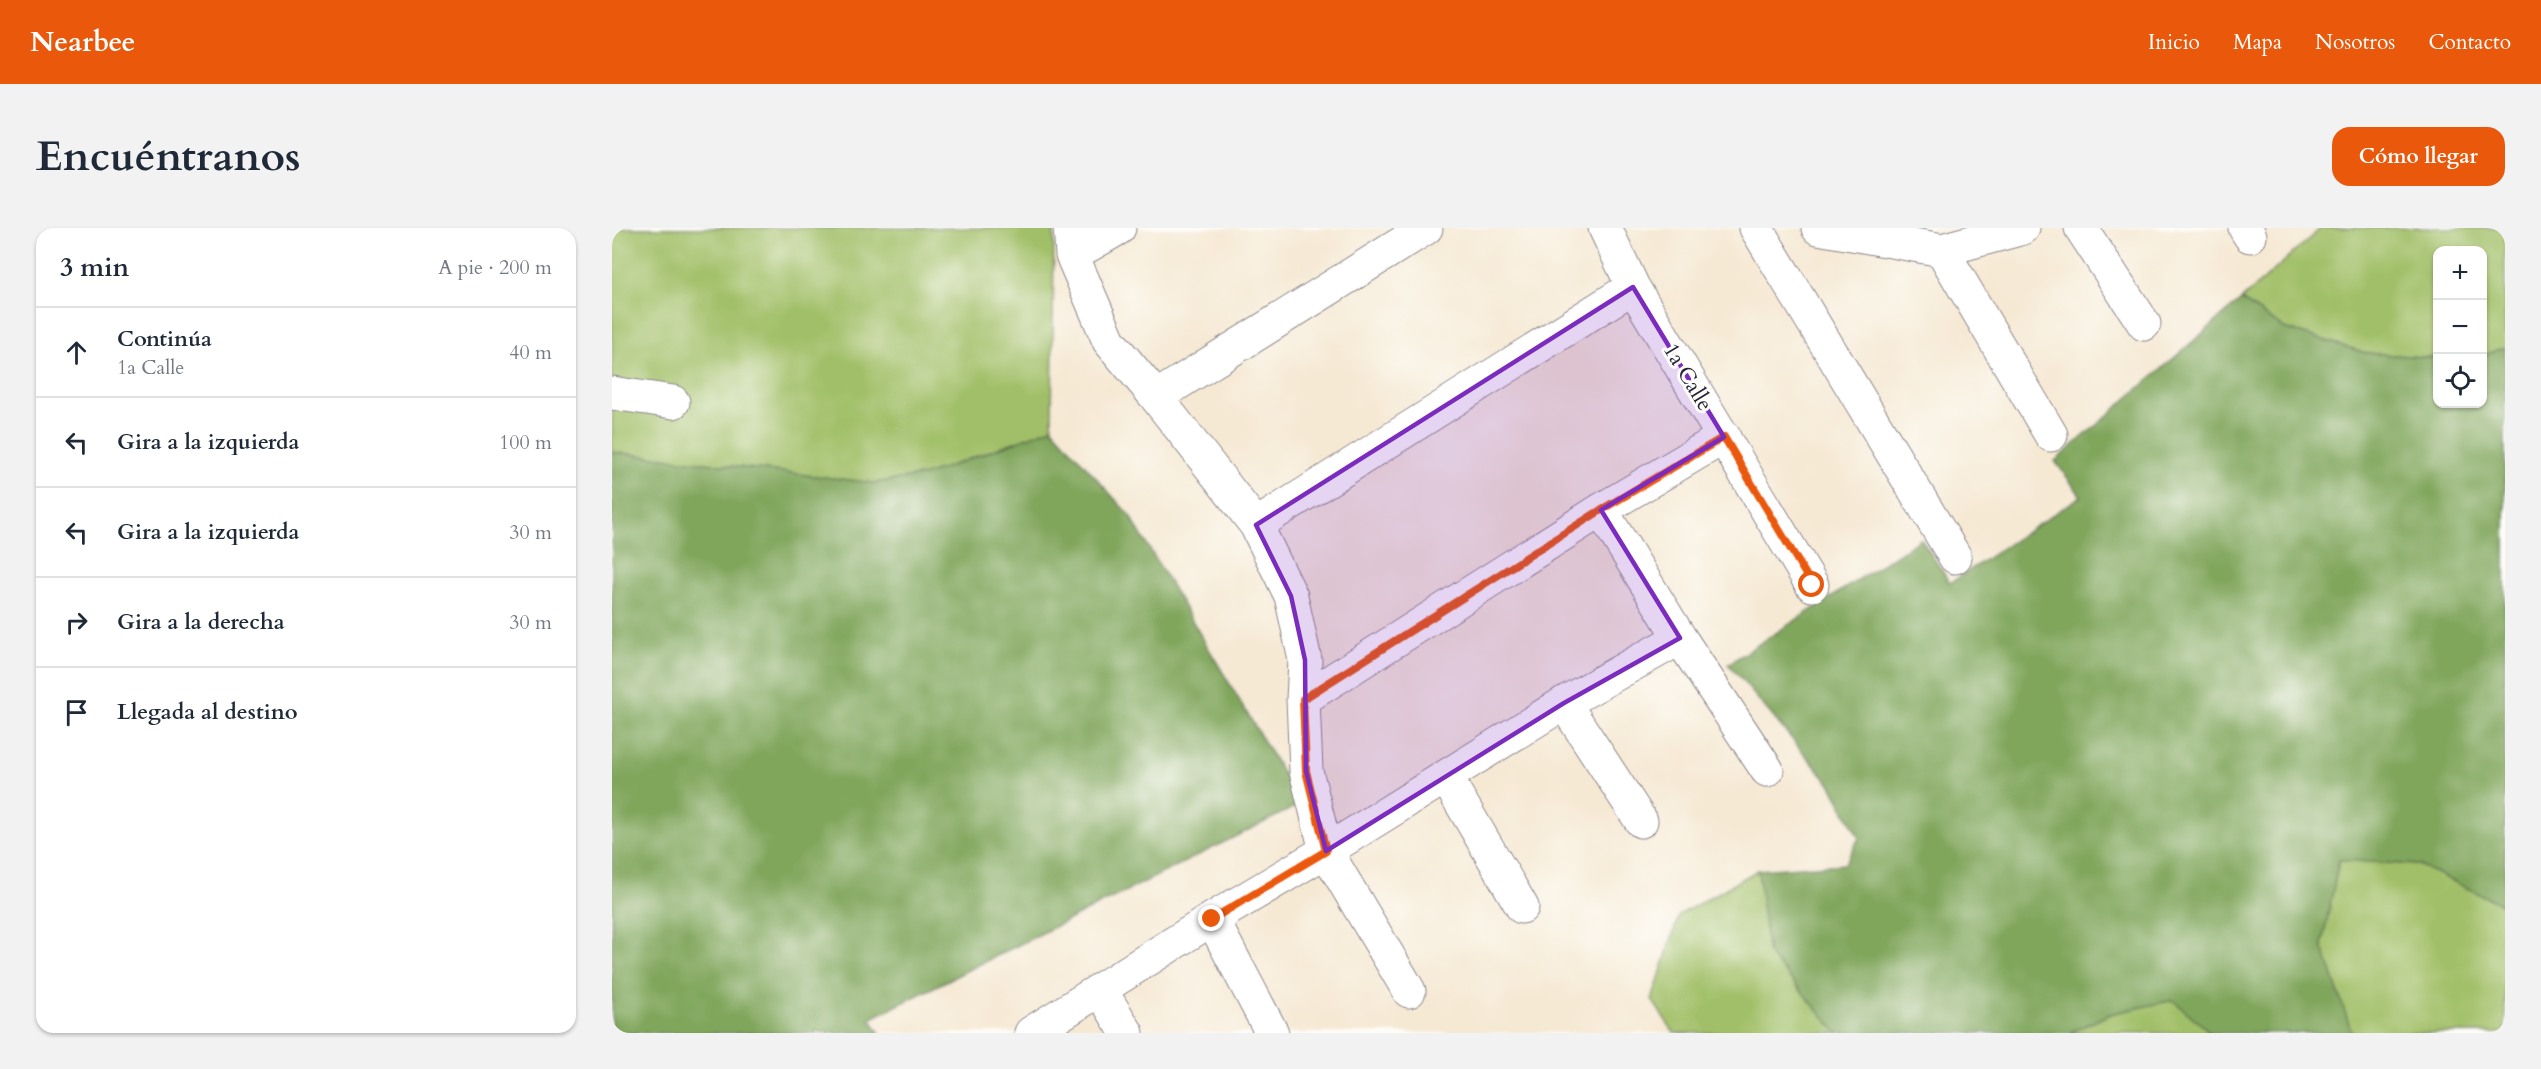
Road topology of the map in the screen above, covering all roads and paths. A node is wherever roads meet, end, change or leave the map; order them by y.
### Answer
1 (1119, 228) edge
2 (1426, 228) edge
3 (1605, 228) edge
4 (1756, 228) edge
5 (1818, 228) edge
6 (2023, 228) edge
7 (2081, 228) edge
8 (1071, 242) edge
9 (1942, 250) junction
10 (1633, 287) junction
11 (2144, 324) dead end
12 (612, 393) edge
13 (1156, 397) junction
14 (673, 402) dead end
15 (2051, 435) dead end
16 (1724, 437) junction
17 (1601, 510) junction
18 (1256, 525) junction
19 (1955, 557) dead end
20 (1812, 585) dead end
21 (1680, 638) junction
22 (1303, 699) junction
23 (1564, 703) junction
24 (1767, 770) dead end
25 (1446, 777) junction
26 (1641, 821) dead end
27 (1326, 851) junction
28 (1522, 907) dead end
29 (1212, 919) junction
30 (1101, 991) junction
31 (1409, 991) dead end
32 (1031, 1033) edge
33 (1127, 1033) edge
34 (1272, 1033) edge

1 - 8 street
2 - 13 street
3 - 10 street, 1a Calle
4 - 19 street
5 - 9 street
6 - 9 street
7 - 11 street
8 - 13 street
9 - 15 street
10 - 16 street, 1a Calle
10 - 18 street
12 - 14 street
13 - 18 street
16 - 17 street
16 - 20 street, 1a Calle
17 - 21 street
17 - 22 street
18 - 22 street
21 - 23 street
21 - 24 street
22 - 27 street
23 - 25 street
23 - 26 street
25 - 27 street
25 - 28 street
27 - 29 street
27 - 31 street
29 - 30 street
29 - 34 street
30 - 32 street
30 - 33 street

